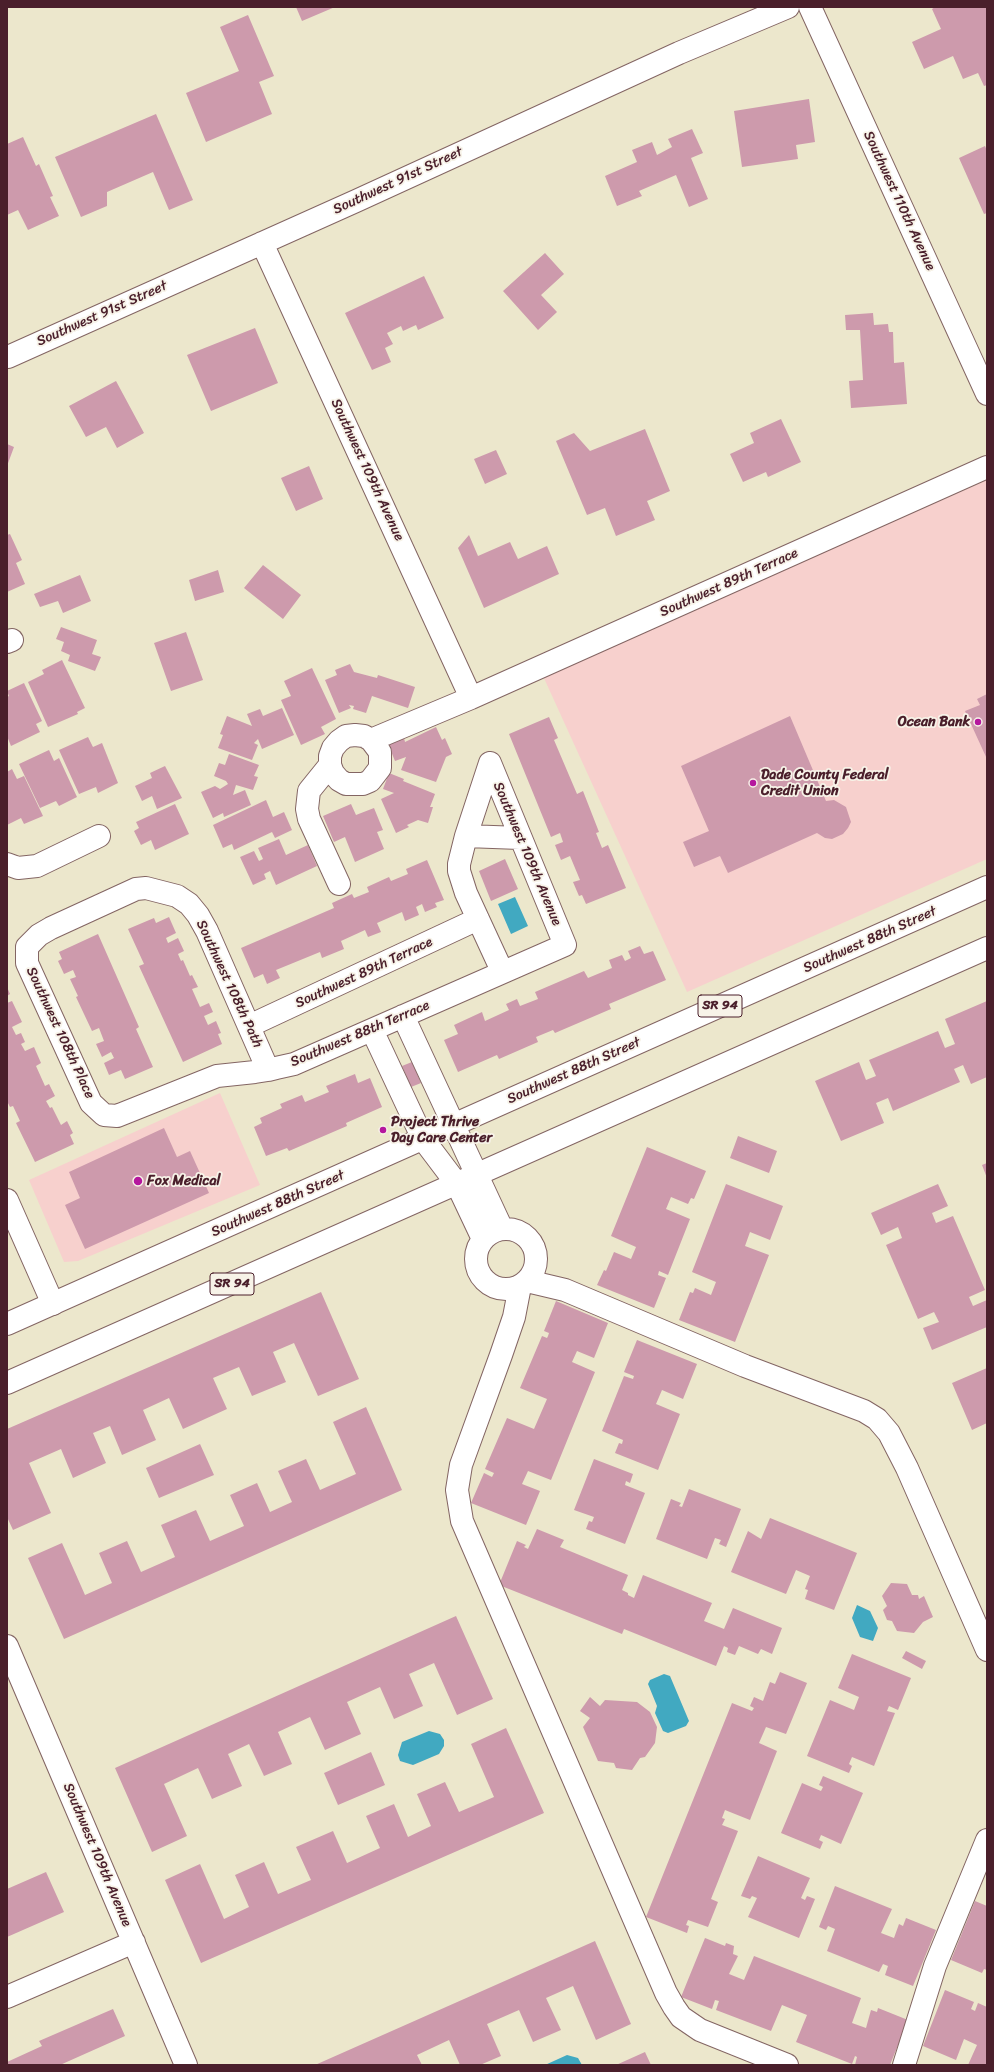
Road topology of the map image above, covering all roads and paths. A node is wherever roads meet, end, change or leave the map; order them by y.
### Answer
1 (788, 7) edge
2 (810, 7) edge
3 (262, 243) junction
4 (8, 357) dead end
5 (987, 394) edge
6 (987, 467) edge
7 (471, 698) junction
8 (371, 740) junction
9 (330, 765) junction
10 (100, 836) dead end
11 (466, 836) junction
12 (520, 838) junction
13 (13, 866) edge
14 (339, 884) dead end
15 (987, 887) edge
16 (478, 920) junction
17 (565, 945) joint
18 (27, 947) joint
19 (987, 948) edge
20 (502, 971) junction
21 (403, 1016) junction
22 (249, 1026) junction
23 (372, 1030) junction
24 (424, 1060) junction
25 (268, 1070) junction
26 (391, 1072) junction
27 (104, 1115) joint
28 (454, 1125) junction
29 (423, 1139) junction
30 (477, 1175) junction
31 (457, 1184) junction
32 (7, 1200) edge
33 (502, 1229) junction
34 (482, 1239) junction
35 (524, 1284) junction
36 (53, 1304) junction
37 (7, 1324) edge
38 (7, 1383) edge
39 (7, 1646) edge
40 (987, 1650) edge
41 (987, 1840) edge
42 (134, 1942) junction
43 (7, 1997) edge
44 (186, 2065) edge
45 (787, 2065) edge
46 (904, 2065) edge

1 - 3 street, Southwest 91st Street
2 - 5 street, Southwest 110th Avenue
3 - 4 street, Southwest 91st Street
3 - 7 street, Southwest 109th Avenue
6 - 7 street, Southwest 89th Terrace
7 - 8 street, Southwest 89th Terrace
8 - 9 street
8 - 9 street
9 - 14 street
10 - 13 street
11 - 12 street
11 - 12 street, Southwest 109th Avenue
11 - 16 street
12 - 17 street, Southwest 109th Avenue
15 - 28 street, Southwest 88th Street / SR 94
16 - 20 street
16 - 22 street, Southwest 89th Terrace
17 - 20 street, Southwest 88th Terrace
18 - 22 street, Southwest 108th Path
18 - 27 street, Southwest 108th Place
19 - 30 street, SR 94
20 - 21 street, Southwest 88th Terrace
21 - 23 street, Southwest 88th Terrace
21 - 24 street
22 - 25 street, Southwest 108th Path
23 - 25 street, Southwest 88th Terrace
23 - 26 street
24 - 26 street
24 - 28 street
25 - 27 street, Southwest 88th Terrace
26 - 29 street
28 - 29 street, Southwest 88th Street / SR 94
28 - 30 street
29 - 31 street
29 - 36 street, Southwest 88th Street / SR 94
30 - 31 street, SR 94
30 - 33 street
31 - 34 street
31 - 38 street, SR 94
32 - 36 street
33 - 34 street
33 - 35 street
34 - 35 street
35 - 40 street
35 - 45 street
36 - 37 street, Southwest 88th Street / SR 94
39 - 42 street, Southwest 109th Avenue
41 - 46 street
42 - 43 street
42 - 44 street, Southwest 109th Avenue

